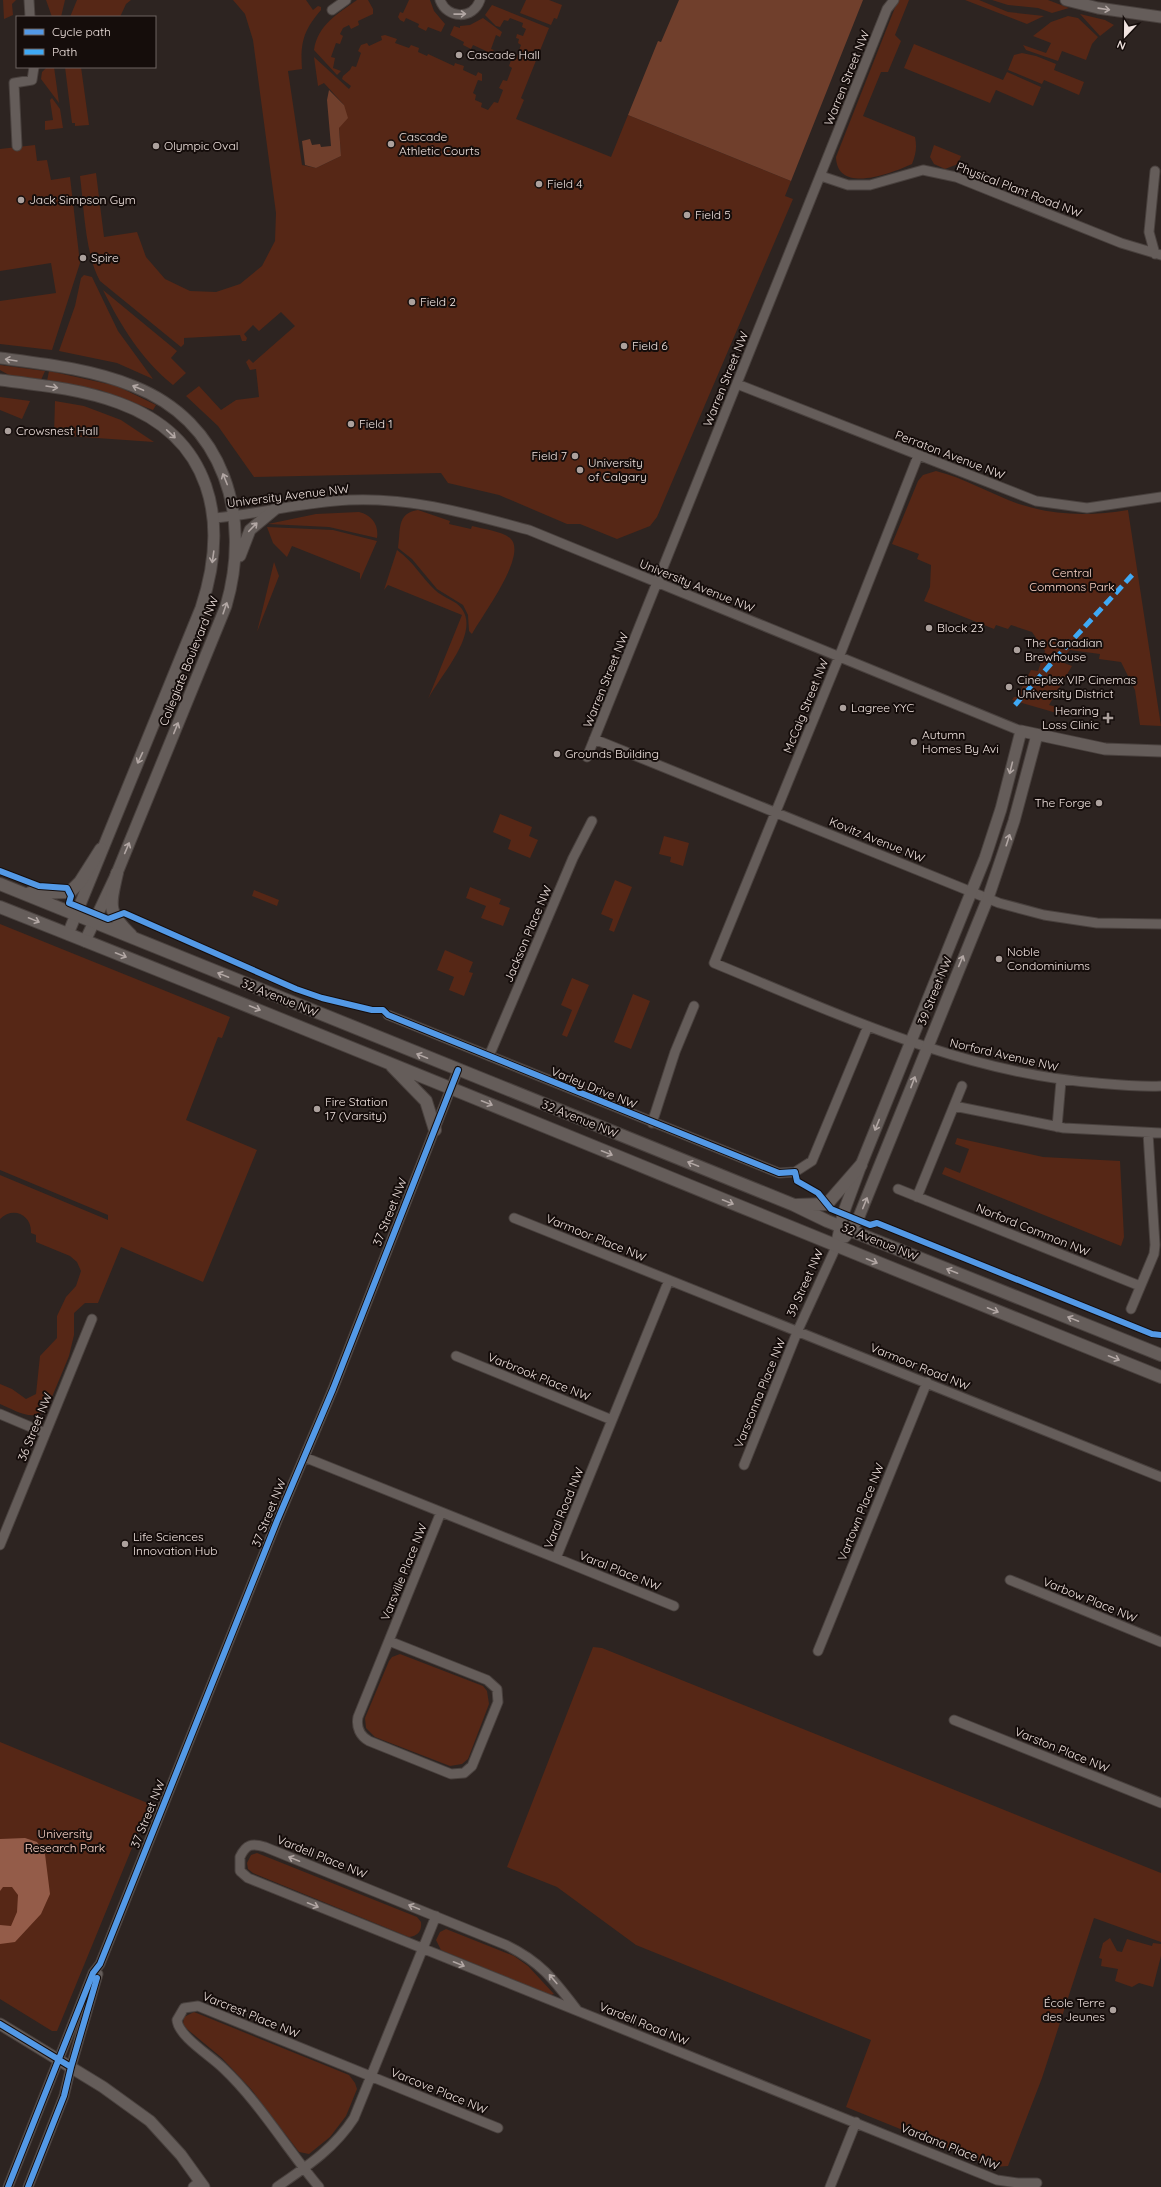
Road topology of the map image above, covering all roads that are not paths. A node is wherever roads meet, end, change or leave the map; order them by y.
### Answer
1 (28, 0) edge
2 (346, 0) edge
3 (440, 0) edge
4 (480, 0) edge
5 (894, 0) edge
6 (1066, 0) edge
7 (888, 5) edge
8 (332, 10) dead end
9 (30, 16) edge
10 (1161, 16) edge
11 (34, 68) edge
12 (17, 146) dead end
13 (1155, 172) dead end
14 (821, 176) junction
15 (1158, 254) edge
16 (0, 358) edge
17 (0, 380) edge
18 (738, 384) junction
19 (918, 456) junction
20 (1161, 497) edge
21 (274, 510) junction
22 (235, 516) junction
23 (214, 518) junction
24 (234, 576) junction
25 (657, 584) junction
26 (839, 657) junction
27 (1021, 731) junction
28 (1036, 735) junction
29 (594, 739) junction
30 (1161, 751) edge
31 (587, 757) dead end
32 (776, 812) junction
33 (592, 821) dead end
34 (101, 849) junction
35 (117, 873) junction
36 (0, 884) edge
37 (972, 892) junction
38 (25, 894) junction
39 (988, 898) junction
40 (0, 907) edge
41 (76, 914) junction
42 (93, 922) junction
43 (1161, 924) edge
44 (68, 934) junction
45 (135, 938) junction
46 (85, 941) junction
47 (714, 963) joint
48 (694, 1006) dead end
49 (388, 1015) dead end
50 (868, 1026) junction
51 (911, 1042) junction
52 (926, 1048) junction
53 (489, 1056) junction
54 (387, 1061) junction
55 (458, 1070) junction
56 (1061, 1081) junction
57 (962, 1086) dead end
58 (1161, 1086) edge
59 (451, 1088) junction
60 (954, 1106) junction
61 (652, 1123) junction
62 (1057, 1127) junction
63 (435, 1130) junction
64 (1148, 1133) junction
65 (1161, 1133) edge
66 (861, 1165) junction
67 (898, 1189) dead end
68 (917, 1197) junction
69 (794, 1205) junction
70 (514, 1218) dead end
71 (840, 1225) junction
72 (851, 1230) junction
73 (1158, 1245) edge
74 (836, 1247) junction
75 (669, 1280) junction
76 (1140, 1286) junction
77 (1131, 1309) dead end
78 (92, 1320) dead end
79 (798, 1330) junction
80 (1161, 1354) edge
81 (456, 1356) dead end
82 (1161, 1378) edge
83 (927, 1382) junction
84 (0, 1414) edge
85 (612, 1420) junction
86 (45, 1433) junction
87 (304, 1457) junction
88 (744, 1465) dead end
89 (1161, 1477) edge
90 (441, 1512) junction
91 (0, 1545) edge
92 (556, 1558) junction
93 (1010, 1580) dead end
94 (674, 1606) dead end
95 (389, 1641) junction
96 (1161, 1642) edge
97 (818, 1651) dead end
98 (954, 1720) dead end
99 (1161, 1803) edge
100 (436, 1916) junction
101 (422, 1949) junction
102 (100, 1964) junction
103 (578, 2010) junction
104 (0, 2024) edge
105 (57, 2060) junction
106 (71, 2067) junction
107 (371, 2077) junction
108 (856, 2122) junction
109 (498, 2128) dead end
110 (303, 2168) junction
111 (1037, 2184) dead end
112 (199, 2185) edge
113 (8, 2187) edge
114 (28, 2187) edge
115 (277, 2187) edge
116 (319, 2187) edge
117 (830, 2187) edge

1 - 9 street
2 - 8 street
3 -> 4 street
5 - 7 street, Warren Street NW
6 -> 10 street
7 - 14 street, Warren Street NW
11 - 12 street
13 - 15 street
14 - 15 street, Physical Plant Road NW
14 - 18 street, Warren Street NW
22 -> 16 street, Collegiate Boulevard NW
17 -> 23 street, Collegiate Boulevard NW
18 - 19 street, Perraton Avenue NW
18 - 25 street, Warren Street NW
19 - 20 street, Perraton Avenue NW
19 - 26 street, McCaig Street NW
21 - 22 street, University Avenue NW
24 -> 21 street
21 - 25 street, University Avenue NW
22 - 23 street, University Avenue NW
22 - 24 street, Collegiate Boulevard NW
23 -> 34 street, Collegiate Boulevard NW
35 -> 24 street, Collegiate Boulevard NW
25 - 26 street, University Avenue NW
25 - 29 street, Warren Street NW
26 - 27 street, University Avenue NW
26 - 32 street, McCaig Street NW
27 - 28 street, University Avenue NW
27 -> 37 street, 39 Street NW
28 - 30 street, University Avenue NW
39 -> 28 street, 39 Street NW
29 - 31 street, Warren Street NW
29 - 32 street, Kovitz Avenue NW
32 - 37 street, Kovitz Avenue NW
32 - 47 street, McCaig Street NW
33 - 53 street, Jackson Place NW
34 - 38 main road
34 - 41 street, Collegiate Boulevard NW
35 - 42 street, Collegiate Boulevard NW
35 - 45 main road
36 - 38 main road, 32 Avenue NW
37 - 39 street, Kovitz Avenue NW
37 - 51 street, 39 Street NW
38 - 41 main road, 32 Avenue NW
39 - 43 street, Kovitz Avenue NW
52 -> 39 street, 39 Street NW
40 -> 44 main road, 32 Avenue NW
41 - 42 main road, 32 Avenue NW
41 - 44 street, Collegiate Boulevard NW
42 - 45 main road, 32 Avenue NW
42 - 46 street, Collegiate Boulevard NW
44 - 46 main road, 32 Avenue NW
55 -> 45 main road, 32 Avenue NW
46 -> 54 main road, 32 Avenue NW
47 - 50 street, Norford Avenue NW
48 - 61 street
49 - 53 street, Varley Drive NW
50 - 51 street, Norford Avenue NW
50 - 61 street, Varley Drive NW
51 - 52 street, Norford Avenue NW
51 -> 66 street, 39 Street NW
52 - 56 street, Norford Avenue NW
72 -> 52 street, 39 Street NW
53 - 61 street, Varley Drive NW
54 - 59 main road, 32 Avenue NW
54 - 63 main road
55 - 59 street, 37 Street NW
69 -> 55 main road, 32 Avenue NW
56 - 58 street, Norford Avenue NW
56 - 62 street
57 - 60 street
59 - 63 street, 37 Street NW
59 -> 74 main road, 32 Avenue NW
60 - 62 street
60 - 68 street
62 - 64 street
63 - 87 street, 37 Street NW
64 - 65 street
64 - 73 street
66 - 69 main road
66 - 71 street, 39 Street NW
67 - 68 street, Norford Common NW
68 - 76 street, Norford Common NW
69 - 71 main road, 32 Avenue NW
70 - 75 street, Varmoor Place NW
71 - 72 main road, 32 Avenue NW
71 - 74 street, 39 Street NW
72 - 74 street, 39 Street NW
80 -> 72 main road, 32 Avenue NW
73 - 76 street
74 - 79 street, 39 Street NW
74 -> 82 main road, 32 Avenue NW
75 - 79 street, Varmoor Road NW
75 - 85 street, Varal Road NW
76 - 77 street
78 - 86 street, 36 Street NW
79 - 83 street, Varmoor Road NW
79 - 88 street, Varsconna Place NW
81 - 85 street, Varbrook Place NW
83 - 89 street, Varmoor Road NW
83 - 97 street, Vartown Place NW
84 - 86 street
85 - 92 street, Varal Road NW
86 - 91 street, 36 Street NW
87 - 90 street, Varal Road NW
87 - 102 street, 37 Street NW
90 - 92 street, Varal Road NW
90 - 95 street, Varsville Place NW
92 - 94 street, Varal Place NW
93 - 96 street, Varbow Place NW
95 - 95 street, Varsville Place NW
98 - 99 street, Varston Place NW
100 - 101 street
100 -> 101 street, Vardell Place NW
103 -> 100 street, Vardell Place NW
101 -> 103 street, Vardell Road NW
101 - 107 street
102 - 105 street, 37 Street NW
102 - 106 street, 37 Street NW
103 - 108 street, Vardell Road NW
104 - 105 street
105 - 106 street
105 - 113 street, 37 Street NW
106 - 112 street
106 - 114 street, 37 Street NW
107 - 109 street, Varcove Place NW
107 - 110 street
107 - 110 street, Varcrest Place NW
108 - 111 street, Vardana Place NW
108 - 117 street
110 - 115 street
110 - 116 street

